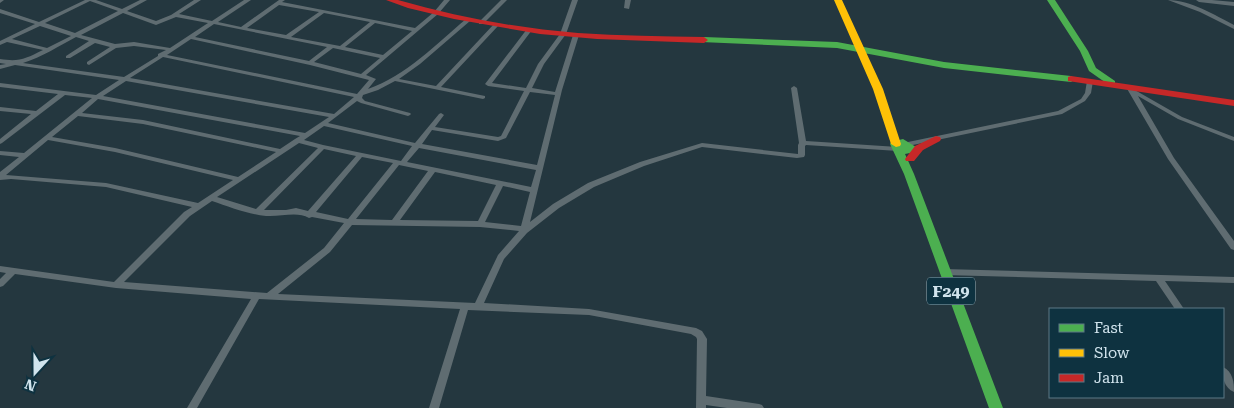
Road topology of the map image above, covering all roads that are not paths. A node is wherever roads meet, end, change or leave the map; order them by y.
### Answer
1 (90, 0) edge
2 (144, 0) edge
3 (198, 0) edge
4 (248, 0) edge
5 (390, 0) edge
6 (447, 0) edge
7 (504, 0) edge
8 (575, 0) edge
9 (628, 0) edge
10 (838, 0) edge
11 (1051, 0) edge
12 (1171, 0) edge
13 (1199, 0) edge
14 (1230, 0) edge
15 (281, 1) edge
16 (1234, 5) edge
17 (627, 8) dead end
18 (125, 10) junction
19 (0, 11) edge
20 (323, 12) junction
21 (436, 13) junction
22 (174, 15) junction
23 (468, 20) junction
24 (214, 22) junction
25 (374, 22) junction
26 (481, 23) junction
27 (41, 24) junction
28 (496, 25) junction
29 (1234, 27) edge
30 (243, 28) junction
31 (417, 30) junction
32 (529, 30) junction
33 (563, 34) junction
34 (576, 35) junction
35 (0, 36) edge
36 (77, 36) junction
37 (189, 37) junction
38 (287, 37) junction
39 (9, 39) junction
40 (94, 41) junction
41 (0, 43) edge
42 (115, 46) junction
43 (332, 46) junction
44 (341, 48) junction
45 (169, 49) junction
46 (861, 49) junction
47 (49, 50) junction
48 (160, 55) junction
49 (68, 57) dead end
50 (384, 57) junction
51 (0, 61) edge
52 (11, 63) junction
53 (89, 63) dead end
54 (310, 63) junction
55 (0, 68) edge
56 (1092, 69) junction
57 (363, 75) junction
58 (124, 79) junction
59 (396, 80) junction
60 (1090, 81) junction
61 (1114, 84) junction
62 (0, 86) edge
63 (9, 86) junction
64 (437, 88) junction
65 (794, 88) dead end
66 (1129, 88) junction
67 (528, 90) junction
68 (0, 93) edge
69 (63, 93) junction
70 (558, 94) junction
71 (360, 95) junction
72 (97, 97) junction
73 (483, 97) dead end
74 (1234, 103) edge
75 (0, 109) edge
76 (36, 114) junction
77 (76, 114) junction
78 (408, 114) dead end
79 (441, 115) dead end
80 (335, 116) junction
81 (323, 124) junction
82 (430, 128) junction
83 (0, 134) edge
84 (10, 135) junction
85 (306, 135) junction
86 (46, 138) junction
87 (1234, 138) edge
88 (936, 139) junction
89 (297, 140) junction
90 (0, 142) edge
91 (802, 144) junction
92 (416, 145) junction
93 (323, 147) junction
94 (903, 148) junction
95 (280, 151) junction
96 (0, 153) edge
97 (26, 155) junction
98 (360, 155) junction
99 (400, 163) junction
100 (540, 168) junction
101 (432, 169) junction
102 (0, 177) edge
103 (237, 179) junction
104 (501, 183) junction
105 (534, 190) junction
106 (211, 198) junction
107 (199, 206) junction
108 (259, 210) junction
109 (309, 215) junction
110 (351, 222) junction
111 (395, 222) junction
112 (480, 224) junction
113 (525, 230) junction
114 (1234, 247) edge
115 (1, 270) edge
116 (13, 271) junction
117 (944, 272) junction
118 (1158, 278) junction
119 (1234, 280) edge
120 (0, 284) edge
121 (116, 285) junction
122 (257, 296) junction
123 (268, 297) junction
124 (465, 306) junction
125 (478, 306) junction
126 (1179, 308) edge
127 (1224, 373) edge
128 (1234, 388) edge
129 (701, 404) edge
130 (192, 408) edge
131 (434, 408) edge
132 (758, 408) edge
133 (996, 408) edge

1 - 18 street
1 - 27 street
2 - 18 street
3 - 22 street
4 - 24 street
5 - 21 street
6 - 21 street
7 - 26 street
8 - 33 street
9 - 17 street
10 - 46 street, F249
11 - 56 street
12 - 29 street
13 - 16 street
14 - 16 street
15 - 20 street
15 - 30 street
18 - 22 street
18 - 36 street
19 - 27 street
20 - 25 street
20 - 38 street
21 - 23 street
21 - 31 street
22 - 24 street
23 - 26 street
23 - 59 street
24 - 30 street
24 - 37 street
25 - 31 street
25 - 44 street
26 - 28 street
27 - 36 street
27 - 39 street
28 - 32 street
28 - 64 street
30 - 38 street
31 - 50 street
32 - 33 street
32 - 67 street
33 - 34 street
33 - 67 street
34 - 46 street
34 - 70 street
35 - 39 street
36 - 40 street
36 - 47 street
37 - 45 street
37 - 54 street
38 - 43 street
39 - 41 street
39 - 47 street
40 - 42 street
40 - 49 street
42 - 45 street
42 - 53 street
43 - 44 street
43 - 54 street
44 - 50 street
45 - 48 street
46 - 60 street
46 - 94 street, F249
47 - 52 street
48 - 58 street
48 - 71 street
50 - 57 street
51 - 52 street
52 - 55 street
52 - 58 street
54 - 57 street
56 - 60 street
56 - 61 street
57 - 71 street
58 - 72 street
58 - 80 street
59 - 64 street
59 - 71 street
60 - 61 street
60 - 88 street
61 - 66 street
62 - 63 street
63 - 68 street
63 - 69 street
64 - 73 street
65 - 91 street
66 - 74 street
66 - 87 street
66 - 114 street
67 - 70 street
67 - 82 street
69 - 72 street
69 - 76 street
70 - 100 street
71 - 78 street
71 - 80 street
72 - 77 street
72 - 85 street
75 - 76 street
76 - 84 street
77 - 86 street
77 - 95 street
79 - 82 street
80 - 81 street
81 - 85 street
81 - 92 street
82 - 92 street
83 - 84 street
84 - 90 street
85 - 89 street
86 - 97 street
86 - 103 street
88 - 94 street
88 - 94 street
89 - 93 street
89 - 95 street
91 - 94 street
91 - 113 street
92 - 99 street
92 - 100 street
93 - 98 street
93 - 108 street
94 - 117 street, F249
95 - 103 street
96 - 97 street
97 - 102 street
98 - 99 street
98 - 109 street
99 - 101 street
99 - 110 street
100 - 105 street
101 - 104 street
101 - 111 street
102 - 107 street
103 - 106 street
104 - 105 street
104 - 112 street
105 - 113 street
106 - 107 street
106 - 108 street
107 - 121 street
108 - 109 street
109 - 110 street
110 - 111 street
110 - 123 street
111 - 112 street
112 - 113 street
113 - 125 street
115 - 116 street
116 - 120 street
116 - 121 street
117 - 118 street
117 - 133 street, F249
118 - 119 street
118 - 126 street
121 - 122 street
122 - 123 street
122 - 130 street
123 - 124 street
124 - 125 street
124 - 131 street
125 - 129 street
127 - 128 street
129 - 132 street

